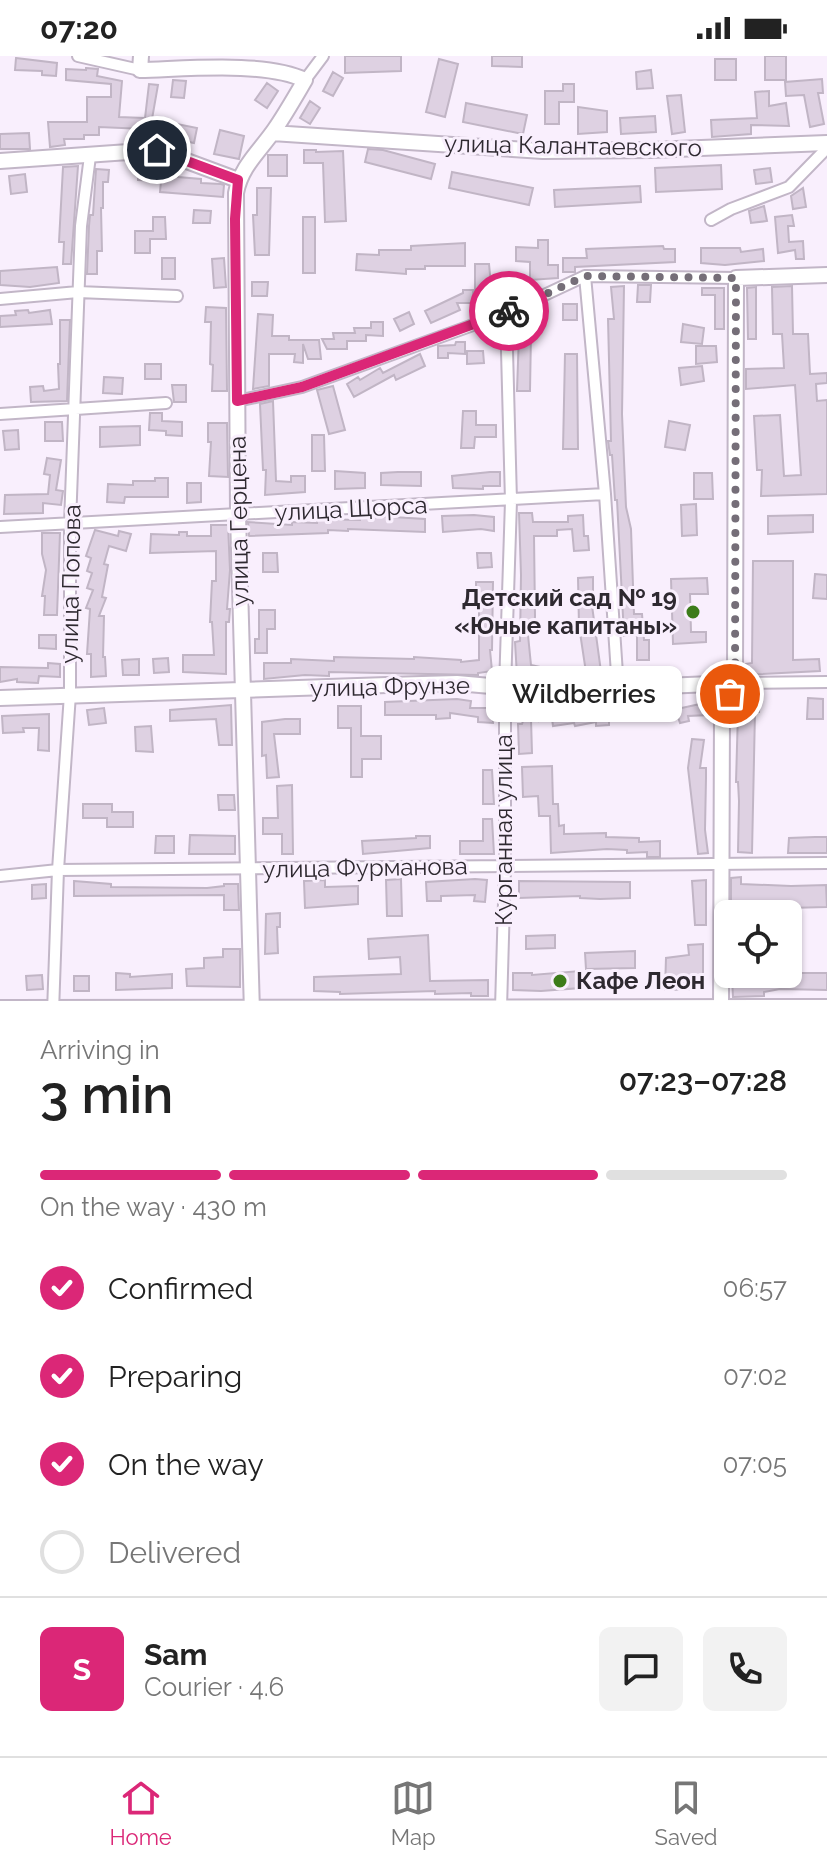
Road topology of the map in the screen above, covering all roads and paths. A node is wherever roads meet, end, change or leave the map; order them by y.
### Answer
1 (78, 56) edge
2 (323, 56) edge
3 (141, 63) edge
4 (305, 80) junction
5 (272, 133) junction
6 (827, 145) edge
7 (90, 156) junction
8 (0, 161) edge
9 (238, 180) junction
10 (711, 220) dead end
11 (827, 275) edge
12 (585, 276) junction
13 (736, 278) junction
14 (78, 292) junction
15 (177, 296) dead end
16 (0, 299) edge
17 (506, 313) junction
18 (237, 401) junction
19 (166, 403) dead end
20 (75, 410) junction
21 (0, 414) edge
22 (605, 494) junction
23 (511, 501) junction
24 (238, 515) junction
25 (70, 524) junction
26 (0, 527) edge
27 (827, 682) edge
28 (735, 683) junction
29 (505, 688) junction
30 (618, 689) junction
31 (243, 690) junction
32 (70, 694) junction
33 (0, 698) edge
34 (827, 863) edge
35 (722, 864) junction
36 (505, 867) junction
37 (249, 869) junction
38 (58, 870) junction
39 (0, 876) edge
40 (827, 1008) edge
41 (0, 1009) edge
42 (53, 1010) edge
43 (252, 1010) edge
44 (500, 1010) edge
45 (720, 1010) edge

1 - 3 street
2 - 4 street
3 - 4 street
4 - 5 street
5 - 6 street, улица Калантаевского
5 - 9 street
6 - 10 street
7 - 8 street
7 - 9 street
7 - 14 street, улица Попова
9 - 18 street, улица Герцена
11 - 13 street
12 - 13 street
12 - 17 street
12 - 22 street
13 - 28 street
14 - 15 street
14 - 16 street
14 - 20 street, улица Попова
17 - 18 street
17 - 23 street, Курганная улица
18 - 24 street, улица Герцена
19 - 20 street
20 - 21 street
20 - 25 street, улица Попова
22 - 23 street, улица Щорса
22 - 30 street
23 - 24 street, улица Щорса
23 - 29 street, Курганная улица
24 - 25 street, улица Щорса
24 - 31 street, улица Герцена
25 - 26 street, улица Щорса
25 - 32 street, улица Попова
27 - 28 street, улица Фрунзе
28 - 30 street, улица Фрунзе
28 - 35 street
29 - 30 street, улица Фрунзе
29 - 31 street, улица Фрунзе
29 - 36 street, Курганная улица
31 - 32 street, улица Фрунзе
31 - 37 street, улица Герцена
32 - 33 street, улица Фрунзе
32 - 38 street, улица Попова
34 - 35 street, улица Фурманова
35 - 36 street, улица Фурманова
35 - 45 street
36 - 37 street, улица Фурманова
36 - 44 street, Курганная улица
37 - 38 street, улица Фурманова
37 - 43 street, улица Герцена
38 - 39 street, улица Фурманова
38 - 42 street, улица Попова
40 - 45 main road
41 - 42 main road
42 - 43 main road
43 - 44 main road
44 - 45 main road

